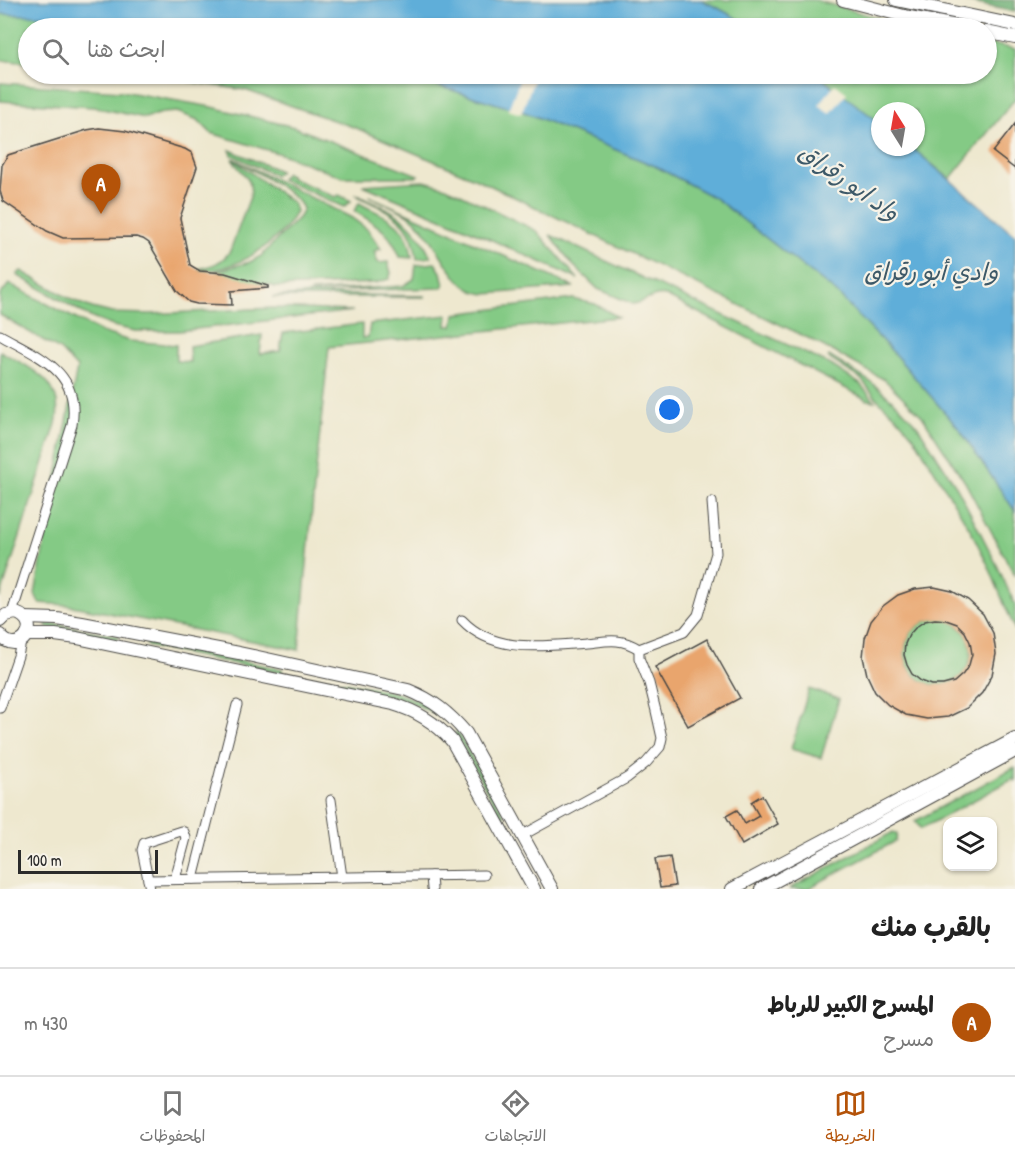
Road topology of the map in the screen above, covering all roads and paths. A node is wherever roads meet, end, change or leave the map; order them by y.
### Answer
1 (843, 0) edge
2 (896, 0) edge
3 (914, 18) edge
4 (982, 18) edge
5 (997, 21) edge
6 (1015, 25) edge
7 (997, 34) edge
8 (1015, 38) edge
9 (0, 335) edge
10 (712, 502) dead end
11 (4, 617) edge
12 (25, 618) junction
13 (462, 620) dead end
14 (136, 633) junction
15 (1, 638) edge
16 (24, 639) junction
17 (639, 649) junction
18 (132, 650) junction
19 (308, 668) junction
20 (304, 685) junction
21 (237, 705) dead end
22 (0, 708) edge
23 (454, 719) junction
24 (443, 731) junction
25 (1015, 739) edge
26 (1015, 751) edge
27 (331, 801) dead end
28 (523, 835) junction
29 (484, 875) dead end
30 (431, 876) junction
31 (342, 877) junction
32 (175, 879) junction
33 (193, 879) junction
34 (149, 884) edge
35 (432, 889) edge
36 (534, 889) edge
37 (552, 889) edge
38 (732, 889) edge
39 (761, 889) edge

1 - 3 street
2 - 4 street
5 - 6 street
7 - 8 street
9 - 11 street
10 - 17 street
11 - 12 street
12 - 14 street
12 - 16 street
13 - 17 street
14 - 18 street
14 - 19 street
15 - 16 street
16 - 18 street
16 - 22 street
17 - 28 street
18 - 20 street
19 - 20 street
19 - 23 street
20 - 24 street
21 - 33 street
23 - 24 street
23 - 28 street
24 - 36 street
25 - 38 street
26 - 39 street
27 - 31 street
28 - 37 street
29 - 30 street
30 - 31 street
30 - 35 street
31 - 33 street
32 - 33 street
32 - 34 street
32 - 34 street

